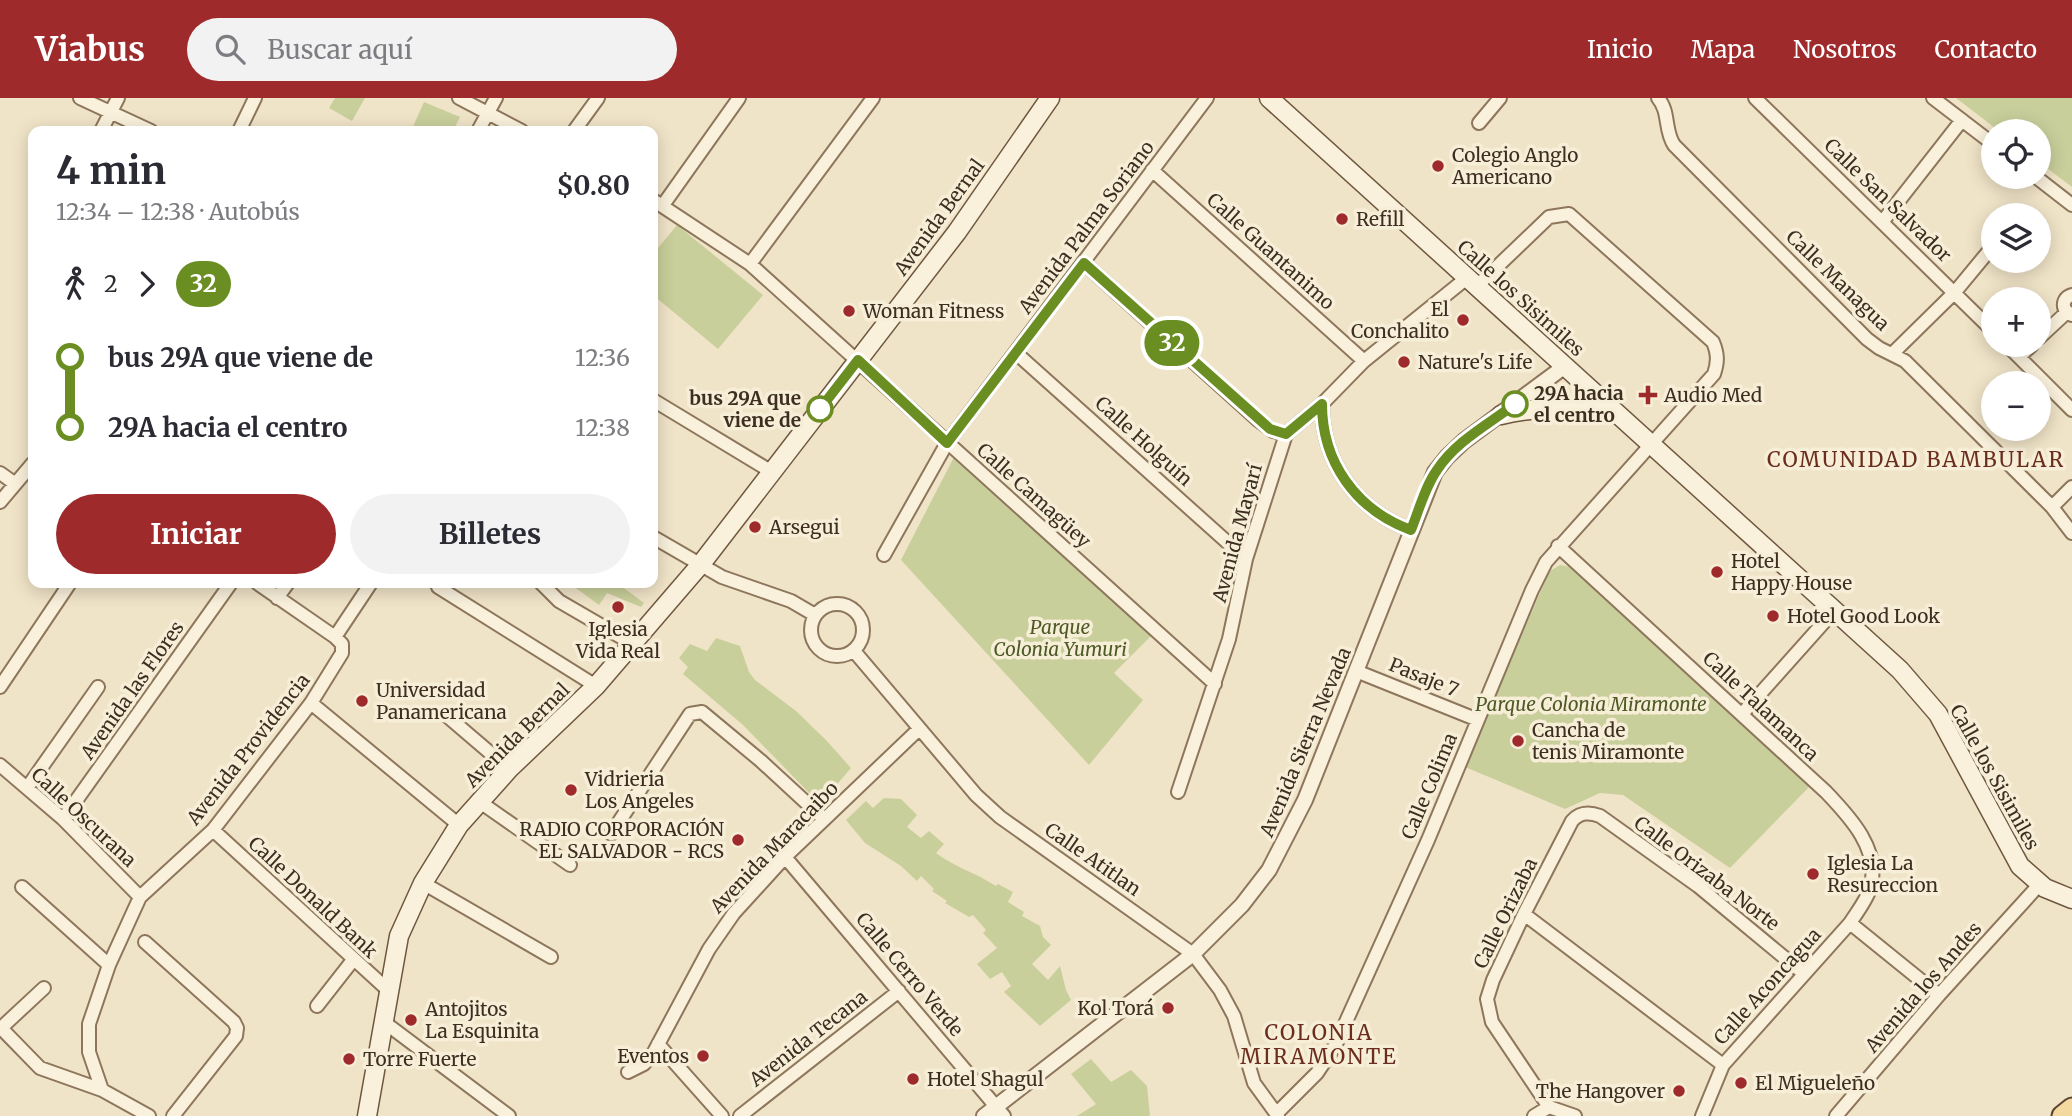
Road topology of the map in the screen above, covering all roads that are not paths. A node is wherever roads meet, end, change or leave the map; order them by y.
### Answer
1 (80, 98) edge
2 (118, 98) edge
3 (255, 98) edge
4 (459, 98) edge
5 (496, 98) edge
6 (598, 98) edge
7 (739, 98) edge
8 (873, 98) edge
9 (1050, 98) edge
10 (1208, 98) edge
11 (1269, 98) edge
12 (1500, 98) edge
13 (1658, 98) edge
14 (1755, 98) edge
15 (1766, 98) edge
16 (1933, 98) edge
17 (110, 112) junction
18 (1768, 112) junction
19 (488, 113) junction
20 (1962, 120) junction
21 (1479, 123) dead end
22 (104, 126) edge
23 (139, 126) edge
24 (241, 126) edge
25 (481, 126) edge
26 (513, 126) edge
27 (578, 126) edge
28 (1981, 135) edge
29 (1152, 170) junction
30 (2051, 189) edge
31 (658, 202) edge
32 (2072, 205) edge
33 (1883, 221) junction
34 (1981, 261) edge
35 (1084, 263) junction
36 (750, 264) junction
37 (1473, 282) junction
38 (1955, 292) junction
39 (2072, 295) edge
40 (2070, 313) edge
41 (1981, 319) edge
42 (2051, 328) edge
43 (1016, 353) junction
44 (1892, 354) junction
45 (2019, 357) edge
46 (858, 360) junction
47 (1364, 361) junction
48 (1565, 366) junction
49 (658, 403) edge
50 (1322, 404) junction
51 (2072, 410) edge
52 (1617, 414) junction
53 (1501, 415) junction
54 (1286, 434) junction
55 (947, 443) junction
56 (1650, 444) junction
57 (28, 468) edge
58 (772, 472) junction
59 (0, 473) edge
60 (14, 483) junction
61 (2072, 487) edge
62 (0, 502) edge
63 (2052, 507) junction
64 (1411, 530) junction
65 (2072, 533) edge
66 (658, 540) edge
67 (1558, 547) junction
68 (884, 555) dead end
69 (1246, 558) junction
70 (701, 564) junction
71 (67, 588) edge
72 (227, 588) edge
73 (264, 588) edge
74 (284, 588) edge
75 (368, 588) edge
76 (440, 588) edge
77 (546, 588) edge
78 (277, 598) junction
79 (1834, 611) junction
80 (815, 615) junction
81 (338, 640) junction
82 (633, 644) junction
83 (854, 651) junction
84 (1356, 671) junction
85 (1215, 684) junction
86 (596, 686) junction
87 (0, 687) edge
88 (98, 687) dead end
89 (311, 703) junction
90 (1742, 714) junction
91 (447, 716) dead end
92 (1478, 720) junction
93 (919, 729) junction
94 (0, 765) edge
95 (509, 769) junction
96 (27, 788) junction
97 (1178, 792) dead end
98 (480, 802) junction
99 (1584, 813) joint
100 (64, 819) junction
101 (824, 820) junction
102 (459, 825) junction
103 (213, 830) junction
104 (611, 834) dead end
105 (785, 857) junction
106 (570, 865) dead end
107 (423, 883) junction
108 (2039, 885) junction
109 (22, 887) dead end
110 (140, 897) junction
111 (2072, 899) edge
112 (1524, 914) junction
113 (1850, 923) junction
114 (145, 942) dead end
115 (1193, 954) junction
116 (551, 957) dead end
117 (353, 960) junction
118 (109, 965) junction
119 (1803, 973) junction
120 (44, 988) dead end
121 (389, 991) junction
122 (899, 991) junction
123 (1940, 995) junction
124 (317, 1006) dead end
125 (384, 1022) junction
126 (1, 1028) edge
127 (658, 1044) junction
128 (1723, 1065) junction
129 (628, 1072) dead end
130 (102, 1090) junction
131 (1549, 1107) junction
132 (2072, 1108) edge
133 (995, 1113) edge
134 (1277, 1115) edge
135 (149, 1116) edge
136 (173, 1116) edge
137 (367, 1116) edge
138 (509, 1116) edge
139 (722, 1116) edge
140 (740, 1116) edge
141 (1534, 1116) edge
142 (1575, 1116) edge
143 (1702, 1116) edge
144 (1836, 1116) edge
145 (2062, 1116) edge

1 - 17 street
2 - 17 street
3 - 24 street
4 - 19 street
5 - 19 street
6 - 27 street
7 - 31 street
8 - 36 street
9 - 46 main road, Avenida Bernal
10 - 29 street, Avenida Palma Soriano
11 - 37 main road, Calle los Sisimiles
12 - 21 street
13 - 44 street, Calle Managua
14 - 18 street, Calle San Salvador
15 - 18 street
16 - 20 street
17 - 22 street
17 - 23 street
18 - 33 street, Calle San Salvador
19 - 25 street
19 - 26 street
20 - 28 street
20 - 33 street
29 - 35 street, Avenida Palma Soriano
29 - 47 street, Calle Guantanimo
30 - 32 street
31 - 36 street, Calle Camagüey
33 - 38 street, Calle San Salvador
34 - 38 street
35 - 43 street, Avenida Palma Soriano
35 - 54 street
36 - 46 street, Calle Camagüey
37 - 47 street
37 - 48 main road, Calle los Sisimiles
37 - 56 street, Calle Colima
38 - 41 street, Calle San Salvador
38 - 44 street
39 - 40 street
40 - 42 street
43 - 55 street, Avenida Palma Soriano
43 - 69 street, Calle Holguín
44 - 63 street, Calle Managua
45 - 51 street
46 - 55 street, Calle Camagüey
46 - 58 main road, Avenida Bernal
47 - 50 street
48 - 52 main road, Calle los Sisimiles
48 - 53 street, Avenida Sierra Nevada
49 - 58 street
50 - 54 street
50 - 64 street
52 - 53 main road
52 - 56 main road, Calle los Sisimiles
53 - 64 street, Avenida Sierra Nevada
54 - 69 street, Avenida Mayarí
55 - 68 street, Avenida Palma Soriano
55 - 85 street, Calle Camagüey
56 - 67 street, Calle Colima
56 - 79 main road, Calle los Sisimiles
57 - 60 street
58 - 70 main road, Avenida Bernal
59 - 60 street
60 - 62 street
61 - 63 street
63 - 65 street, Calle Managua
64 - 84 street, Avenida Sierra Nevada
66 - 70 street
67 - 90 street, Calle Talamanca
67 - 92 street, Calle Colima
69 - 85 street, Avenida Mayarí
70 - 80 street
70 - 82 main road, Avenida Bernal
71 - 87 street
72 - 100 street, Avenida las Flores
73 - 78 street
74 - 78 street
75 - 81 street, Avenida Providencia
76 - 86 street
77 - 82 street
78 - 81 street
79 - 90 street
79 - 108 main road, Calle los Sisimiles
80 - 83 street
80 - 83 street
81 - 89 street, Avenida Providencia
82 - 86 main road, Avenida Bernal
83 - 93 street, Calle Atitlan
84 - 92 street, Pasaje 7
84 - 115 street, Avenida Sierra Nevada
85 - 97 street, Avenida Mayarí
86 - 95 main road, Avenida Bernal
88 - 96 street
89 - 102 street
89 - 103 street, Avenida Providencia
90 - 113 street, Calle Talamanca
91 - 95 street
92 - 134 street, Calle Colima
93 - 101 street, Avenida Maracaibo
93 - 115 street, Calle Atitlan
94 - 96 street, Calle Oscurana
95 - 98 main road, Avenida Bernal
96 - 100 street, Calle Oscurana
98 - 102 main road, Avenida Bernal
98 - 106 street
99 - 112 street, Calle Orizaba
99 - 119 street, Calle Orizaba Norte
100 - 110 street, Calle Oscurana
101 - 104 street
101 - 105 street, Avenida Maracaibo
102 - 107 main road, Avenida Bernal
103 - 110 street, Avenida Providencia
103 - 117 street, Calle Donald Bank
105 - 122 street, Calle Cerro Verde
105 - 127 street, Avenida Maracaibo
107 - 116 street
107 - 121 main road, Avenida Bernal
108 - 111 main road, Calle los Sisimiles
108 - 123 street, Avenida los Andes
109 - 118 street
110 - 118 street
112 - 128 street
112 - 131 street, Calle Orizaba
113 - 119 street, Calle Aconcagua
113 - 123 street
114 - 136 street
115 - 133 street, Avenida Sierra Nevada
115 - 134 street, Calle Atitlan
117 - 121 street, Calle Donald Bank
117 - 124 street
118 - 130 street
119 - 128 street, Calle Aconcagua
120 - 126 street
121 - 125 main road, Avenida Bernal
122 - 133 street, Calle Cerro Verde
122 - 140 street, Avenida Tecana
123 - 144 street, Avenida los Andes
125 - 137 main road, Avenida Bernal
125 - 138 street
126 - 130 street
127 - 129 street, Avenida Maracaibo
127 - 139 street
128 - 143 street, Calle Aconcagua
130 - 135 street
131 - 141 street
131 - 142 street
132 - 145 main road

